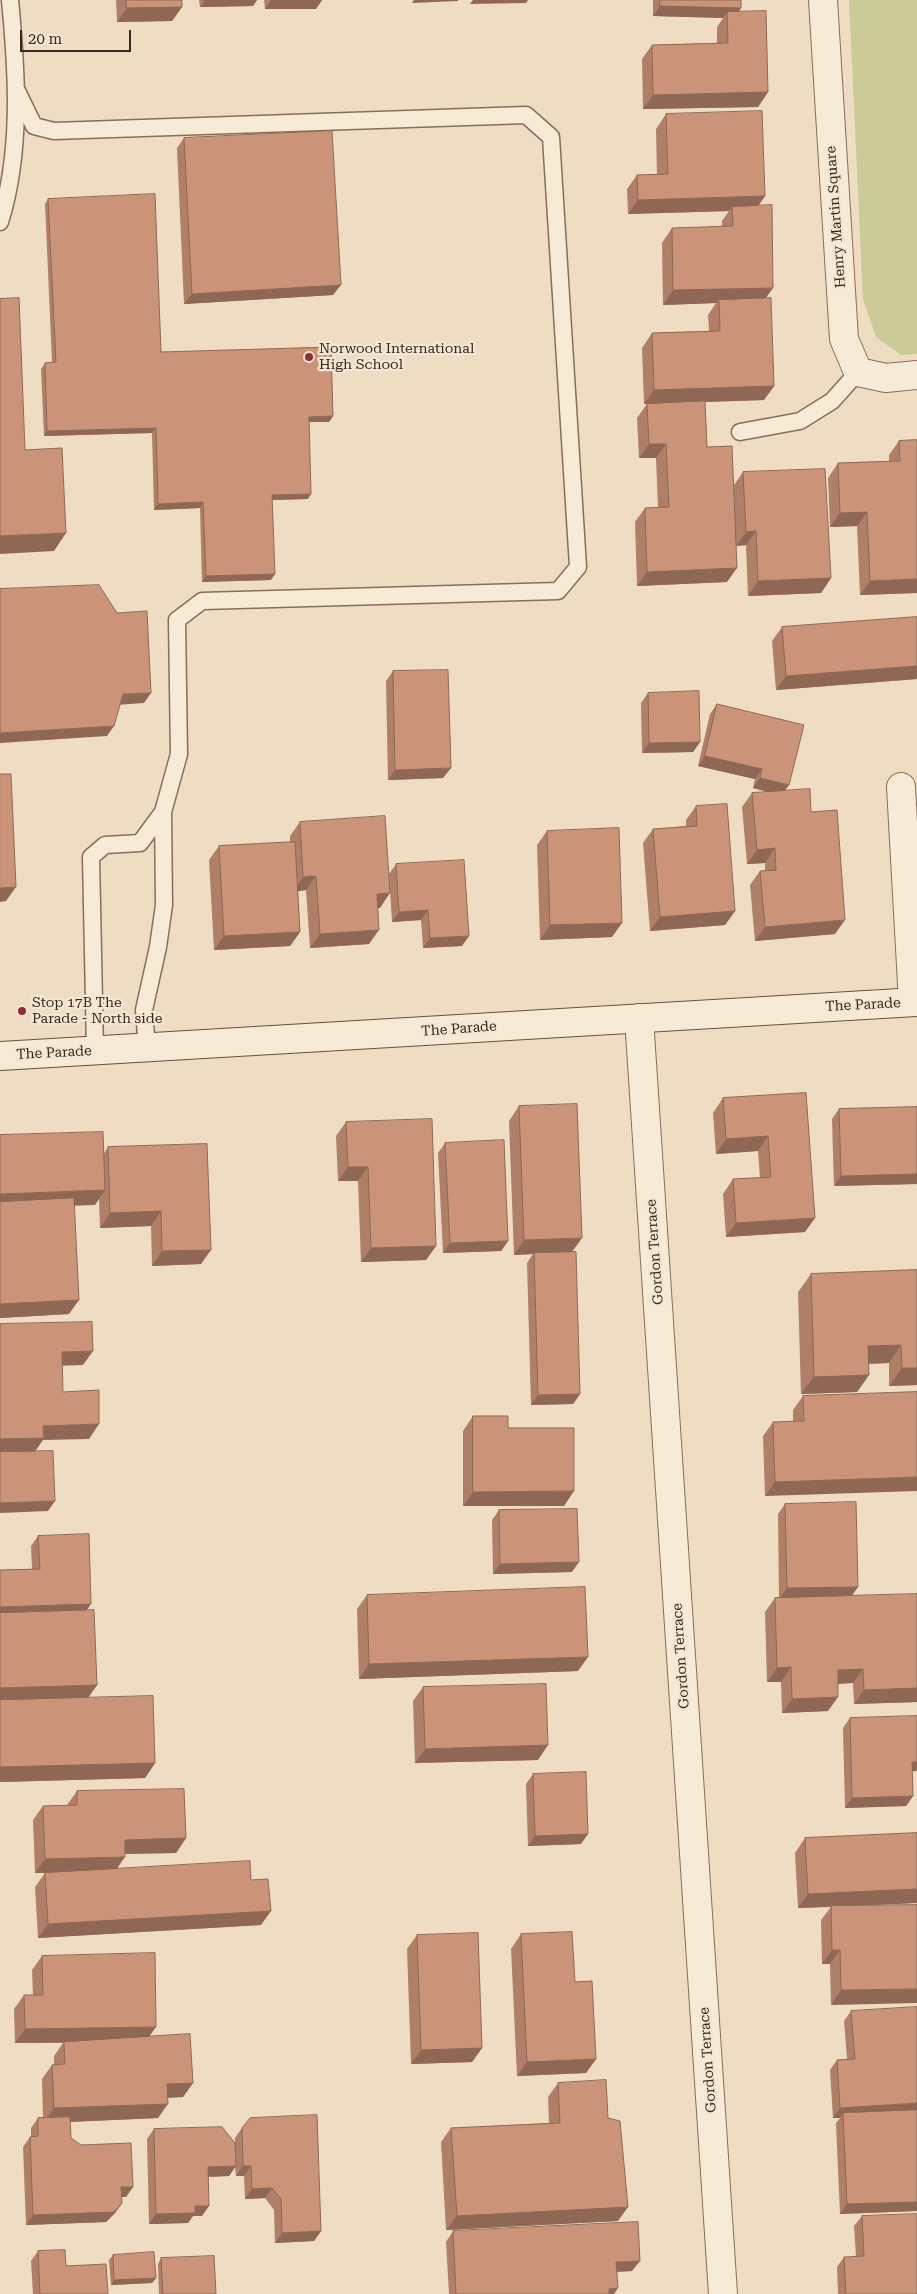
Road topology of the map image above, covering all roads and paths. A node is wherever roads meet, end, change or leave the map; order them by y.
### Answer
1 (10, 0) edge
2 (823, 0) edge
3 (16, 89) junction
4 (0, 222) edge
5 (858, 372) junction
6 (917, 375) edge
7 (740, 432) dead end
8 (901, 787) dead end
9 (163, 812) junction
10 (915, 1002) edge
11 (639, 1018) junction
12 (147, 1048) junction
13 (95, 1051) junction
14 (0, 1056) edge
15 (723, 2294) edge

1 - 3 lane
2 - 5 street, Henry Martin Square
3 - 4 lane
3 - 9 lane
5 - 6 street
5 - 7 lane
8 - 10 street
9 - 12 lane
9 - 13 lane
10 - 11 street, The Parade
11 - 12 street, The Parade
11 - 15 street, Gordon Terrace
12 - 13 street, The Parade
13 - 14 street, The Parade

